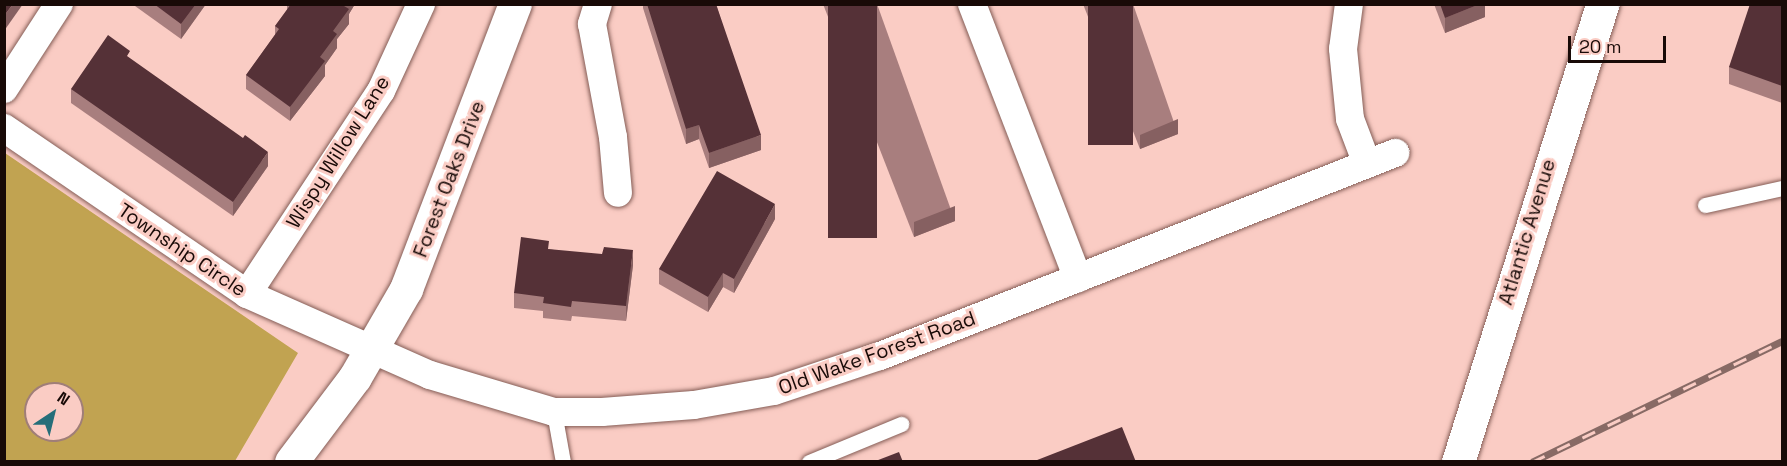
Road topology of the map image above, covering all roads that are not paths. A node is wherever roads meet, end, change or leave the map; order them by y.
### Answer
1 (59, 4) edge
2 (421, 4) edge
3 (515, 4) edge
4 (598, 4) edge
5 (972, 4) edge
6 (1349, 4) edge
7 (1602, 4) edge
8 (4, 89) edge
9 (4, 128) edge
10 (1395, 153) dead end
11 (1367, 164) junction
12 (1782, 188) edge
13 (618, 193) dead end
14 (1705, 205) dead end
15 (1078, 278) junction
16 (246, 294) junction
17 (373, 349) junction
18 (555, 411) junction
19 (901, 424) dead end
20 (291, 462) edge
21 (563, 462) edge
22 (809, 462) edge
23 (1458, 462) edge

1 - 8 street
2 - 16 street, Wispy Willow Lane
3 - 17 street, Forest Oaks Drive
4 - 13 street
5 - 15 street
6 - 11 street
7 - 23 street, Atlantic Avenue
9 - 16 street, Township Circle
10 - 11 street, Old Wake Forest Road
11 - 15 street, Old Wake Forest Road
12 - 14 lane
15 - 18 street, Old Wake Forest Road
16 - 17 street, Township Circle
17 - 18 street, Old Wake Forest Road
17 - 20 street
18 - 21 lane
19 - 22 lane

